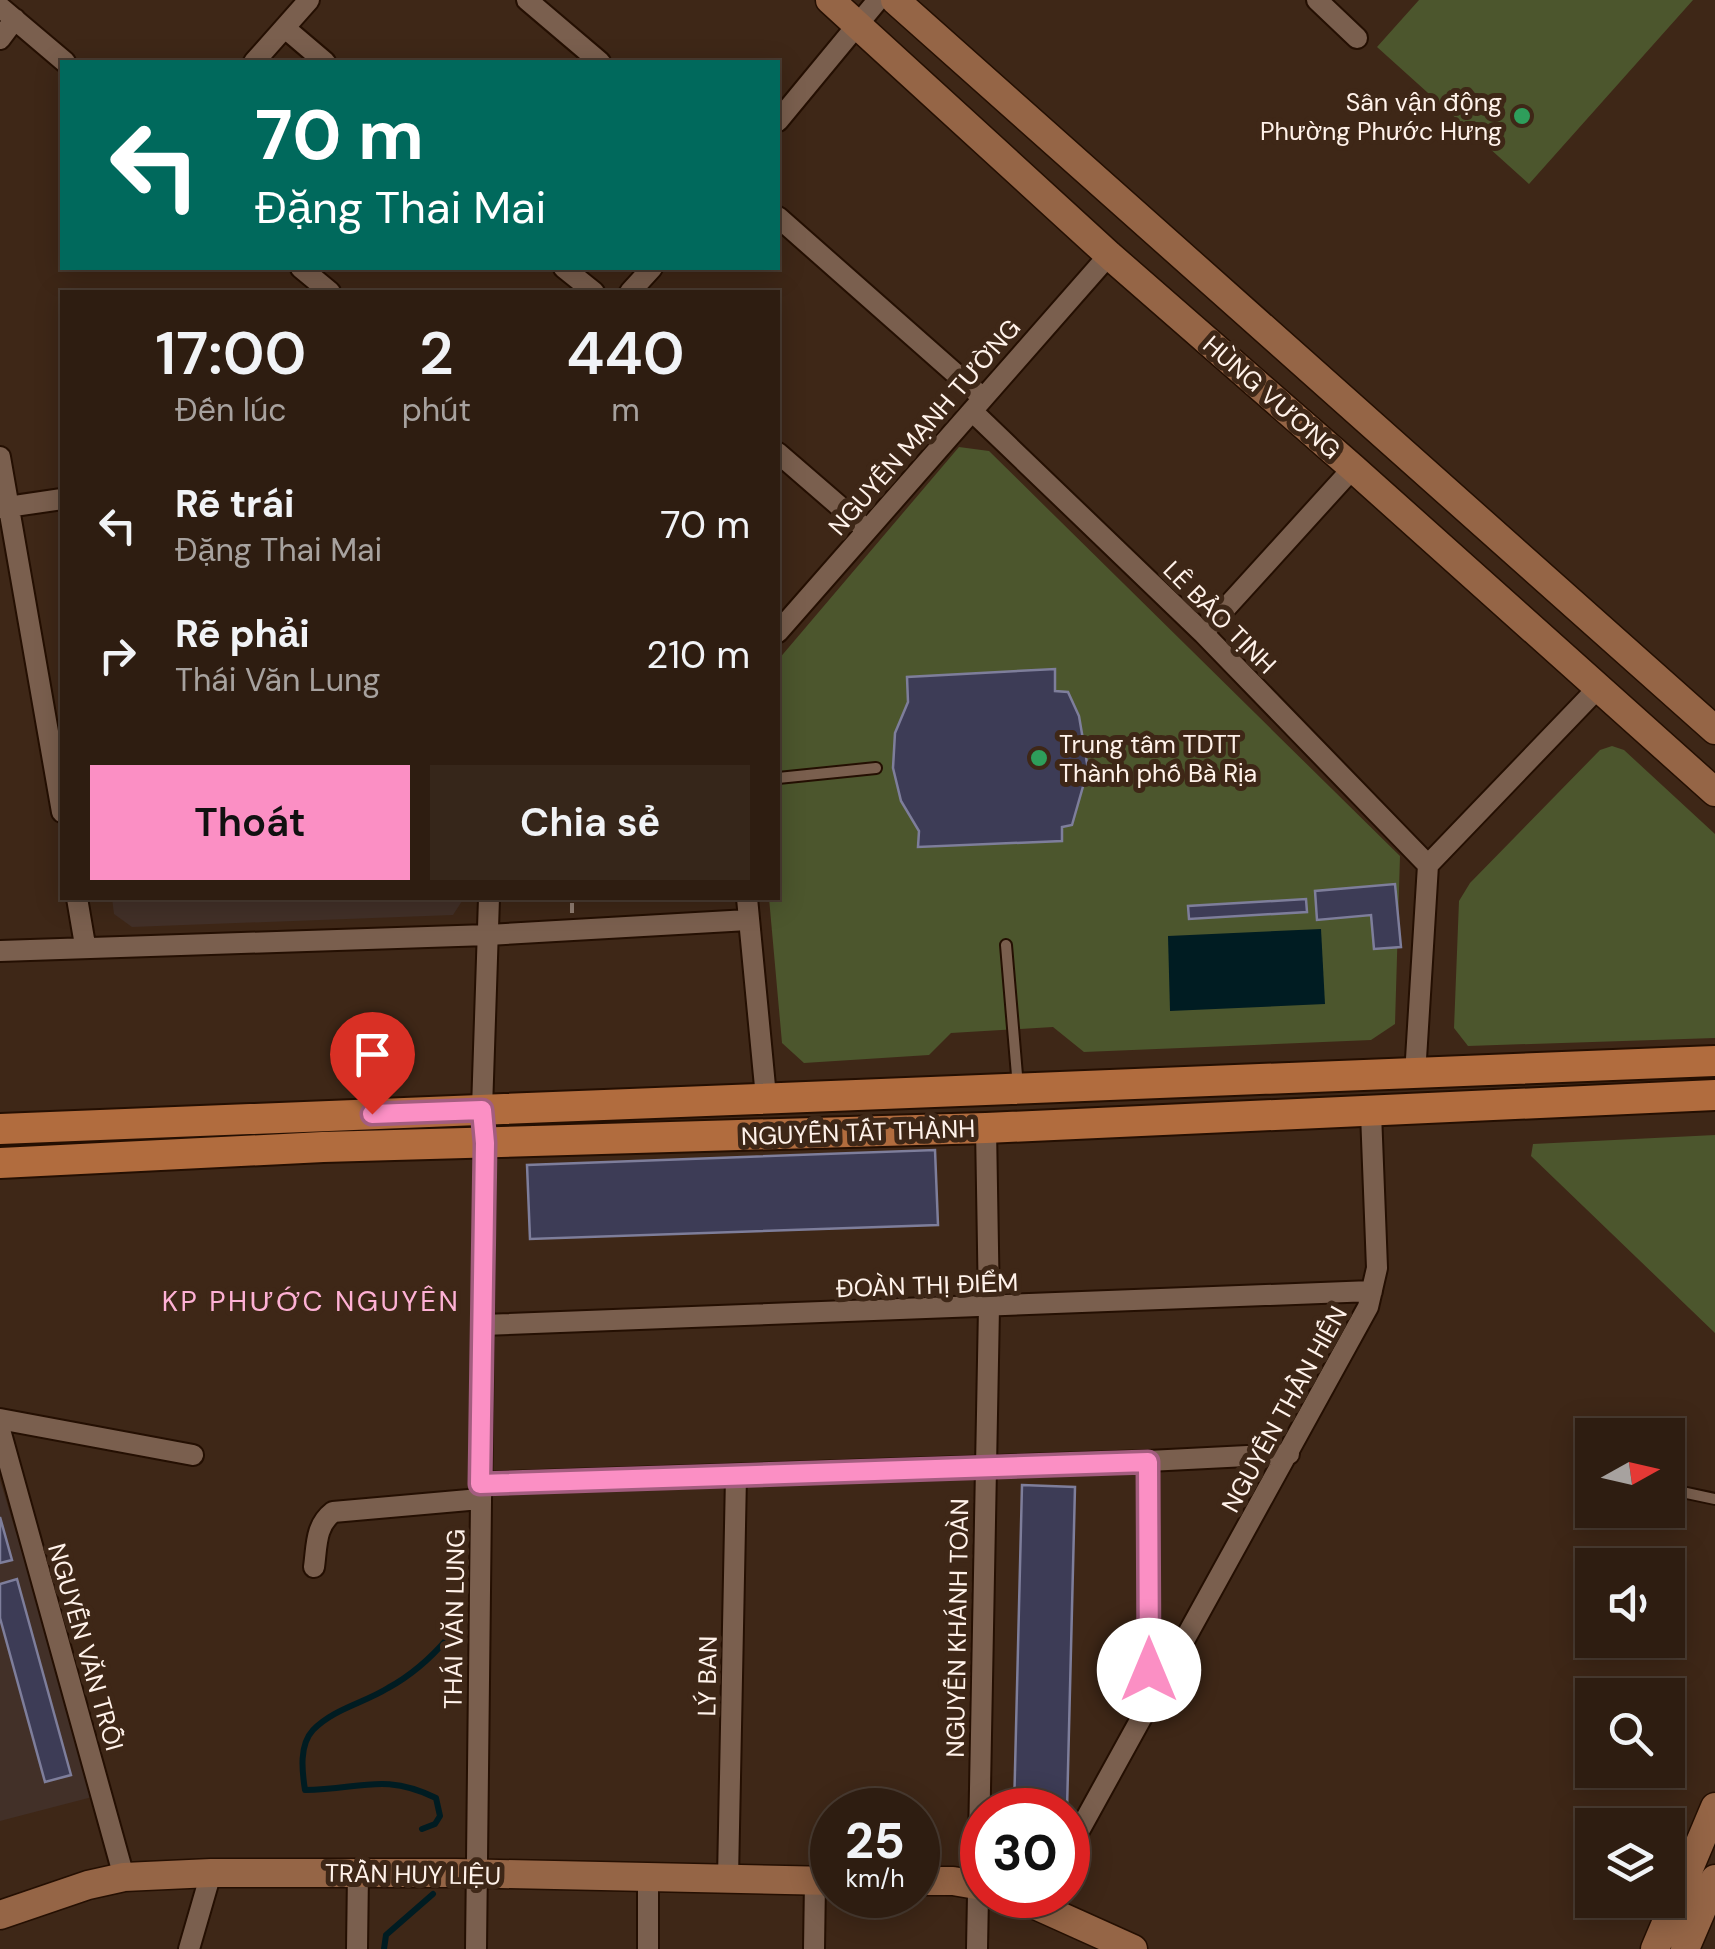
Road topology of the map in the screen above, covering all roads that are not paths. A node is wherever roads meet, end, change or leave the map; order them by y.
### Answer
1 (309, 0) edge
2 (527, 0) edge
3 (830, 0) edge
4 (878, 0) edge
5 (895, 0) edge
6 (1318, 0) edge
7 (7, 13) edge
8 (857, 24) junction
9 (284, 28) junction
10 (1357, 38) dead end
11 (0, 39) edge
12 (63, 60) edge
13 (256, 60) edge
14 (323, 60) edge
15 (598, 60) edge
16 (780, 119) edge
17 (780, 219) edge
18 (1109, 255) junction
19 (304, 270) edge
20 (566, 270) edge
21 (650, 270) edge
22 (328, 290) edge
23 (592, 290) edge
24 (632, 290) edge
25 (978, 404) junction
26 (780, 454) edge
27 (0, 457) edge
28 (1353, 468) junction
29 (60, 499) edge
30 (5, 507) edge
31 (867, 530) junction
32 (780, 630) edge
33 (1203, 633) junction
34 (52, 681) edge
35 (1598, 688) junction
36 (1715, 730) edge
37 (876, 768) dead end
38 (780, 778) edge
39 (60, 786) edge
40 (1715, 792) edge
41 (1428, 865) junction
42 (77, 900) edge
43 (489, 900) edge
44 (747, 900) edge
45 (748, 920) junction
46 (488, 935) junction
47 (1006, 945) dead end
48 (85, 946) junction
49 (0, 950) edge
50 (1715, 1061) edge
51 (1415, 1075) junction
52 (1018, 1088) junction
53 (1715, 1095) edge
54 (766, 1097) junction
55 (482, 1110) junction
56 (1371, 1113) junction
57 (0, 1128) edge
58 (986, 1128) junction
59 (485, 1143) junction
60 (0, 1162) edge
61 (1372, 1291) junction
62 (988, 1307) junction
63 (482, 1326) junction
64 (0, 1419) edge
65 (0, 1430) edge
66 (1288, 1454) junction
67 (193, 1455) dead end
68 (1148, 1462) junction
69 (986, 1466) junction
70 (736, 1476) junction
71 (480, 1491) junction
72 (1685, 1492) edge
73 (1715, 1499) edge
74 (314, 1566) dead end
75 (1149, 1705) junction
76 (981, 1788) edge
77 (1715, 1808) edge
78 (1090, 1811) edge
79 (358, 1873) junction
80 (211, 1874) junction
81 (477, 1874) junction
82 (124, 1878) junction
83 (648, 1878) junction
84 (728, 1878) junction
85 (1715, 1879) edge
86 (810, 1881) edge
87 (0, 1915) edge
88 (819, 1918) edge
89 (978, 1918) edge
90 (1071, 1918) edge
91 (190, 1949) edge
92 (358, 1949) edge
93 (476, 1949) edge
94 (648, 1949) edge
95 (814, 1949) edge
96 (977, 1949) edge
97 (1133, 1949) edge
98 (1654, 1949) edge
99 (1684, 1949) edge

1 - 9 street
2 - 15 street
3 - 8 main road, HÙNG VƯƠNG
4 - 8 street
5 - 36 main road, HÙNG VƯƠNG
6 - 10 street
7 - 11 street
7 - 12 street
8 - 16 street
8 - 18 main road, HÙNG VƯƠNG
9 - 13 street
9 - 14 street
17 - 25 street, LÊ BẢO TỊNH
18 - 25 street, NGUYỄN MẠNH TƯỜNG
18 - 28 main road, HÙNG VƯƠNG
19 - 22 street
20 - 23 street
21 - 24 street
25 - 31 street, NGUYỄN MẠNH TƯỜNG
25 - 33 street, LÊ BẢO TỊNH
26 - 31 street
27 - 30 street
28 - 33 street
28 - 35 main road, HÙNG VƯƠNG
29 - 30 street
30 - 34 street
31 - 32 street, NGUYỄN MẠNH TƯỜNG
33 - 41 street, LÊ BẢO TỊNH
34 - 39 street
35 - 40 main road, HÙNG VƯƠNG
35 - 41 street
37 - 38 lane
41 - 51 street
42 - 48 street
43 - 46 street, THÁI VĂN LUNG
44 - 45 street
45 - 46 street
45 - 54 street
46 - 48 street
46 - 55 street, THÁI VĂN LUNG
47 - 52 lane
48 - 49 street
50 - 51 main road, NGUYỄN TẤT THÀNH
51 - 52 main road, NGUYỄN TẤT THÀNH
52 - 54 main road, NGUYỄN TẤT THÀNH
53 - 56 main road, NGUYỄN TẤT THÀNH
54 - 55 main road, NGUYỄN TẤT THÀNH
55 - 57 main road, NGUYỄN TẤT THÀNH
55 - 59 street, THÁI VĂN LUNG
56 - 58 main road, NGUYỄN TẤT THÀNH
56 - 61 street, NGUYỄN THẦN HIẾN
58 - 59 main road, NGUYỄN TẤT THÀNH
58 - 62 street, NGUYỄN KHÁNH TOÀN
59 - 60 main road, NGUYỄN TẤT THÀNH
59 - 63 street, THÁI VĂN LUNG
61 - 62 street, ĐOÀN THỊ ĐIỂM
61 - 66 street, NGUYỄN THẦN HIẾN
62 - 63 street, ĐOÀN THỊ ĐIỂM
62 - 69 street, NGUYỄN KHÁNH TOÀN
63 - 71 street, THÁI VĂN LUNG
64 - 67 street
65 - 82 street, NGUYỄN VĂN TRỖI
66 - 68 street
66 - 75 street, NGUYỄN THẦN HIẾN
68 - 69 street
68 - 75 street, NGUYỄN THẦN HIẾN
69 - 70 street
69 - 76 street, NGUYỄN KHÁNH TOÀN
70 - 71 street
70 - 84 street, LÝ BAN
71 - 74 street
71 - 81 street, THÁI VĂN LUNG
72 - 73 lane
75 - 78 street, NGUYỄN THẦN HIẾN
77 - 98 main road
79 - 80 main road, TRẦN HUY LIỆU
79 - 81 main road, TRẦN HUY LIỆU
79 - 92 street
80 - 82 main road, TRẦN HUY LIỆU
80 - 91 street
81 - 83 main road, TRẦN HUY LIỆU
81 - 93 street, THÁI VĂN LUNG
82 - 87 main road, TRẦN HUY LIỆU
83 - 84 main road, TRẦN HUY LIỆU
83 - 94 street
84 - 86 main road, TRẦN HUY LIỆU
85 - 99 main road
88 - 95 street
89 - 96 street, NGUYỄN KHÁNH TOÀN
90 - 97 main road

